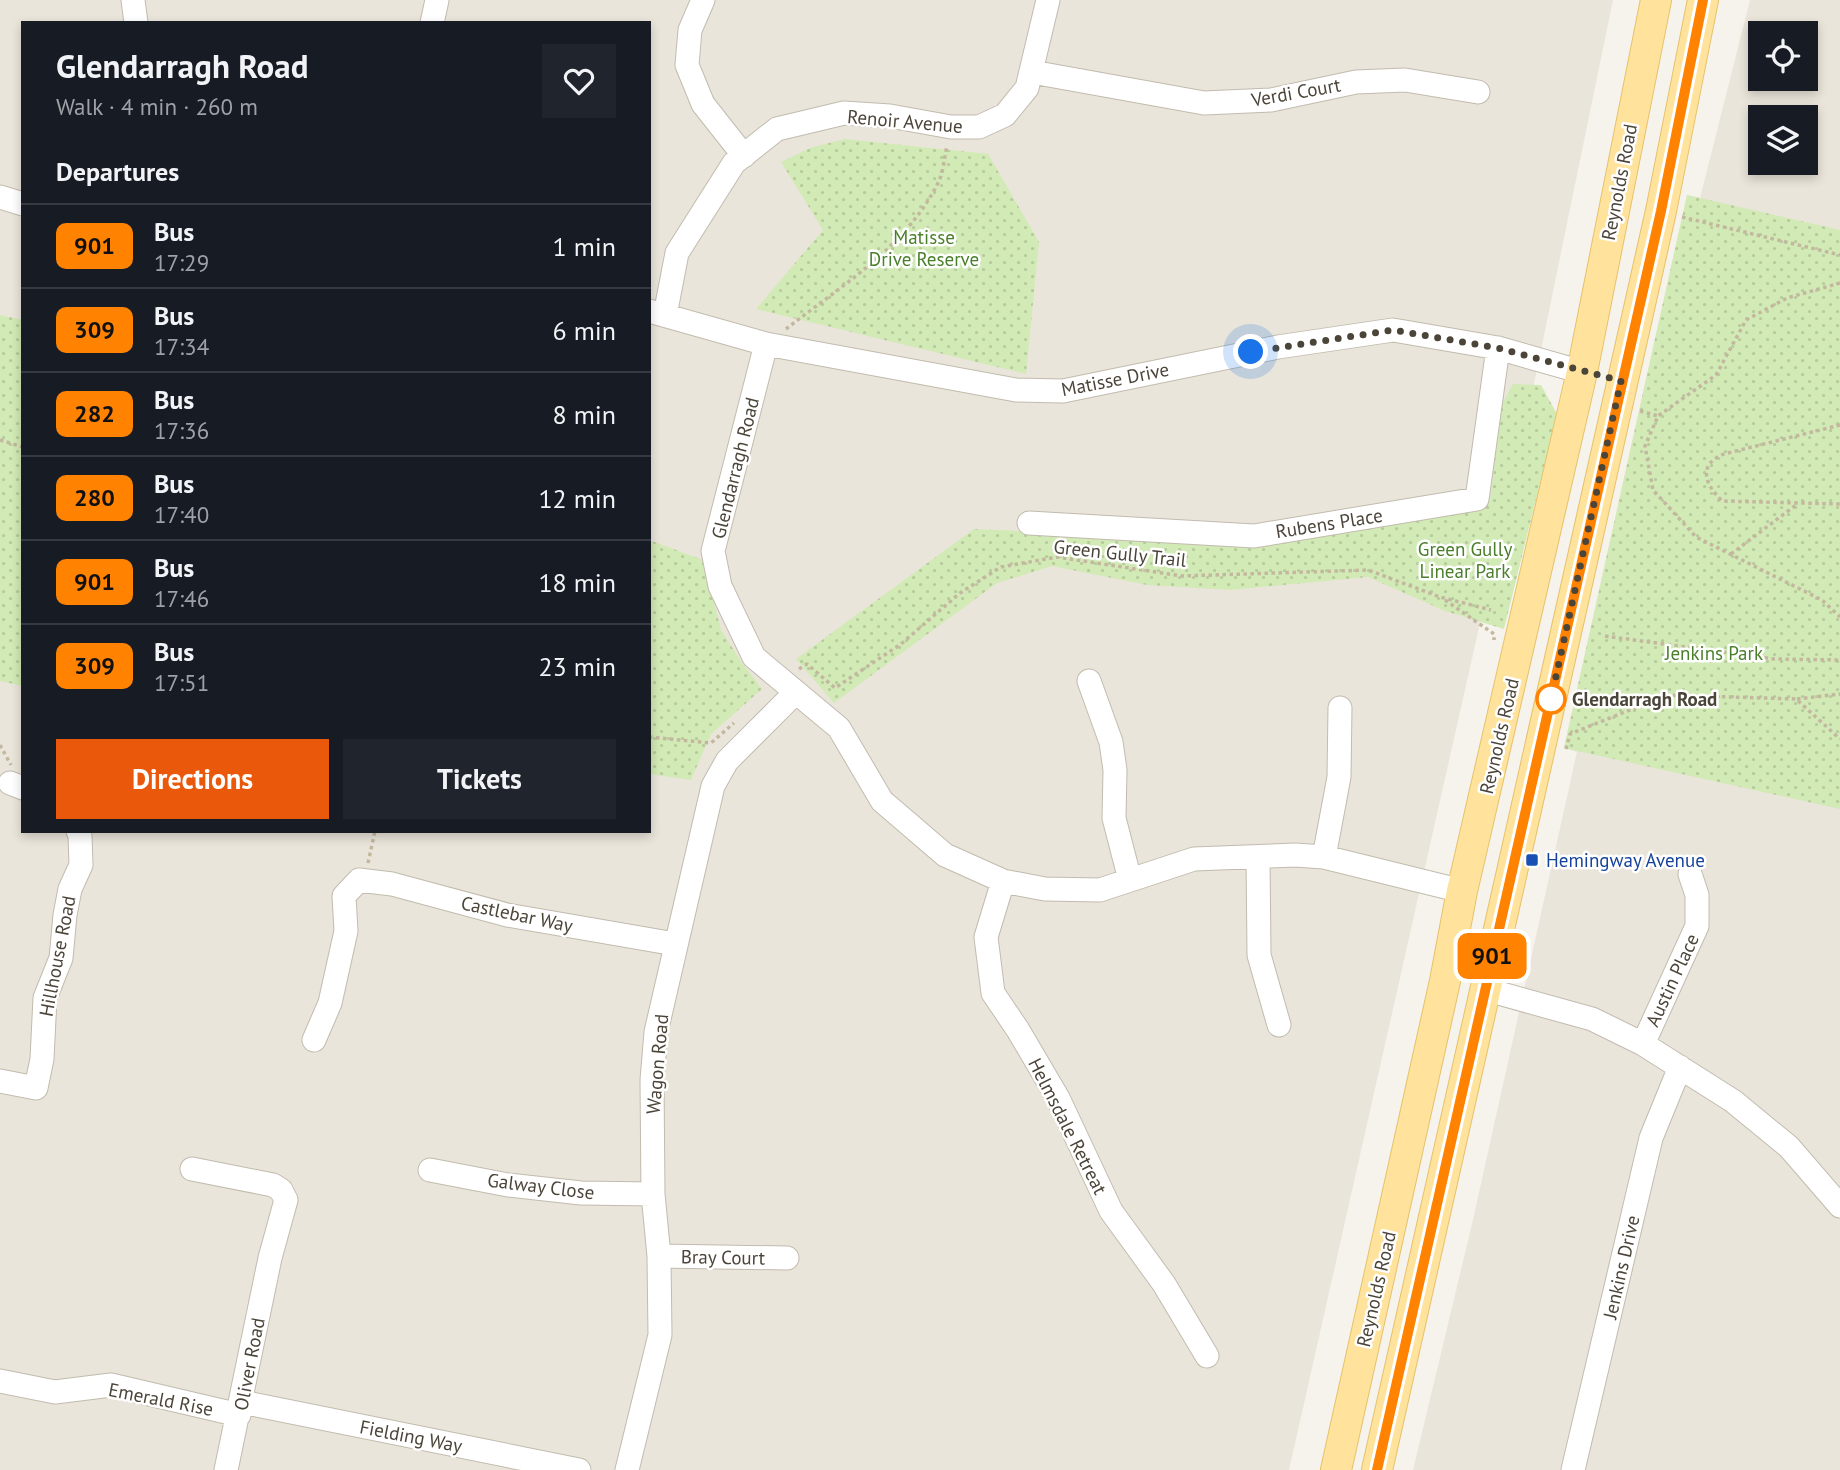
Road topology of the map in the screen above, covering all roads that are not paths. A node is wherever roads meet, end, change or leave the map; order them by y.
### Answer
1 (133, 0) edge
2 (437, 0) edge
3 (703, 0) edge
4 (1048, 0) edge
5 (1656, 0) edge
6 (1703, 0) edge
7 (136, 21) edge
8 (432, 21) edge
9 (1031, 72) junction
10 (1478, 92) dead end
11 (744, 156) junction
12 (0, 197) edge
13 (21, 203) edge
14 (657, 313) edge
15 (766, 344) junction
16 (1498, 348) junction
17 (1581, 372) junction
18 (1621, 381) junction
19 (1029, 523) dead end
20 (1089, 681) dead end
21 (789, 686) junction
22 (1340, 708) dead end
23 (79, 833) edge
24 (1258, 857) junction
25 (1324, 857) junction
26 (1690, 874) dead end
27 (1130, 880) junction
28 (1003, 881) junction
29 (1462, 891) junction
30 (675, 944) junction
31 (1446, 981) junction
32 (1484, 989) junction
33 (1279, 1025) dead end
34 (314, 1040) dead end
35 (1643, 1044) junction
36 (1680, 1067) junction
37 (0, 1081) edge
38 (192, 1169) dead end
39 (430, 1170) dead end
40 (653, 1194) junction
41 (1840, 1206) edge
42 (659, 1256) junction
43 (787, 1258) dead end
44 (1207, 1356) dead end
45 (0, 1381) edge
46 (240, 1408) junction
47 (226, 1470) edge
48 (579, 1470) edge
49 (627, 1470) edge
50 (1336, 1470) edge
51 (1377, 1470) edge
52 (1573, 1470) edge

1 - 7 street
2 - 8 street
3 - 11 street
4 - 9 street, Renoir Avenue
5 - 17 main road, Reynolds Road
6 - 18 main road, Reynolds Road
9 - 10 street, Verdi Court
9 - 11 street, Renoir Avenue
11 - 14 street, Renoir Avenue
12 - 13 street
14 - 15 street, Matisse Drive
15 - 16 street, Matisse Drive
15 - 21 street, Glendarragh Road
16 - 17 street, Matisse Drive
16 - 19 street, Rubens Place
17 - 18 main road
17 - 29 main road, Reynolds Road
18 - 32 main road, Reynolds Road
20 - 27 street
21 - 28 street, Glendarragh Road
21 - 30 street, Wagon Road
22 - 25 street
23 - 37 street, Hillhouse Road
24 - 25 street, Glendarragh Road
24 - 27 street, Glendarragh Road
24 - 33 street
25 - 29 street, Glendarragh Road
26 - 35 street, Austin Place
27 - 28 street, Glendarragh Road
28 - 44 street, Helmsdale Retreat
29 - 31 main road, Reynolds Road
30 - 34 street, Castlebar Way
30 - 40 street, Wagon Road
31 - 32 main road
31 - 50 main road, Reynolds Road
32 - 35 street
32 - 51 main road, Reynolds Road
35 - 36 street
36 - 41 street
36 - 52 street, Jenkins Drive
38 - 46 street, Oliver Road
39 - 40 street, Galway Close
40 - 42 street, Wagon Road
42 - 43 street, Bray Court
42 - 49 street, Wagon Road
45 - 46 street, Emerald Rise
46 - 47 street, Oliver Road
46 - 48 street, Fielding Way

